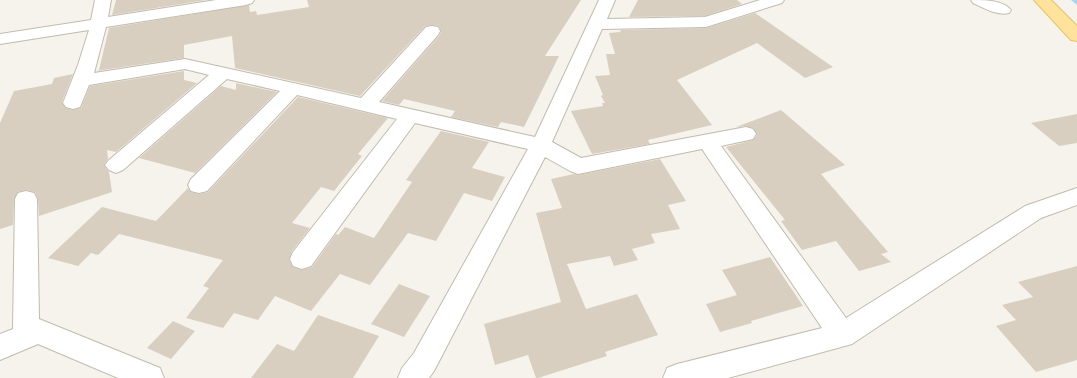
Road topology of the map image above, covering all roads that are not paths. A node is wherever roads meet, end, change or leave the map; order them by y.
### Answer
1 (103, 0) edge
2 (246, 0) edge
3 (607, 0) edge
4 (776, 0) edge
5 (979, 0) edge
6 (1042, 0) edge
7 (218, 2) edge
8 (1003, 10) dead end
9 (99, 23) junction
10 (596, 24) junction
11 (432, 31) dead end
12 (1077, 36) edge
13 (0, 39) edge
14 (224, 72) junction
15 (83, 80) junction
16 (294, 88) junction
17 (73, 103) dead end
18 (365, 105) junction
19 (410, 115) junction
20 (746, 134) dead end
21 (708, 142) junction
22 (541, 145) junction
23 (116, 165) dead end
24 (199, 185) dead end
25 (1077, 196) edge
26 (26, 199) dead end
27 (302, 259) dead end
28 (842, 335) junction
29 (26, 336) junction
30 (0, 347) edge
31 (150, 378) edge
32 (412, 378) edge
33 (677, 378) edge

1 - 9 street
2 - 7 street
3 - 10 street
4 - 10 street
5 - 8 street
6 - 12 main road
7 - 9 street
9 - 13 street
9 - 15 street
10 - 22 street
11 - 18 street
14 - 15 street
14 - 16 street
14 - 23 street
15 - 17 street
16 - 18 street
16 - 24 street
18 - 19 street
19 - 22 street
19 - 27 street
20 - 21 street
21 - 22 street
21 - 28 street
22 - 32 street
25 - 28 street
26 - 29 street
28 - 33 street
29 - 30 street
29 - 31 street

